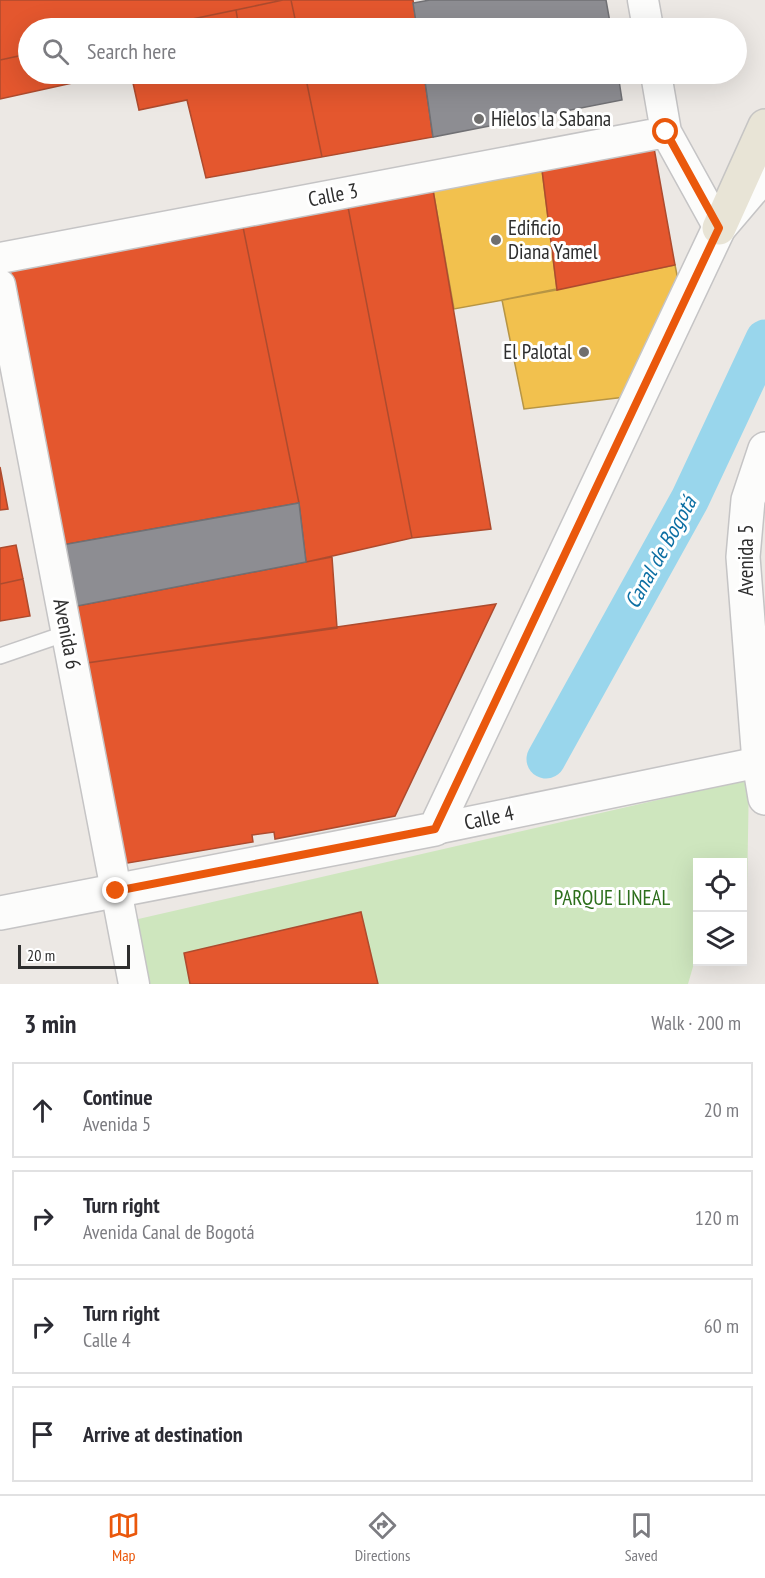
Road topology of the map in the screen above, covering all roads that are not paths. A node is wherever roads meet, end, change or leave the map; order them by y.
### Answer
1 (643, 0) edge
2 (646, 18) edge
3 (658, 84) edge
4 (765, 126) edge
5 (666, 132) junction
6 (765, 174) edge
7 (719, 228) junction
8 (0, 258) edge
9 (0, 285) edge
10 (765, 449) edge
11 (67, 633) junction
12 (0, 656) edge
13 (762, 762) edge
14 (765, 798) edge
15 (435, 829) junction
16 (116, 891) junction
17 (0, 913) edge
18 (134, 984) edge

1 - 2 street
3 - 5 street
4 - 7 main road
5 - 7 street
5 - 8 street, Calle 3
6 - 7 main road
7 - 15 main road
9 - 11 street, Avenida 6
10 - 13 main road, Avenida 5
11 - 12 lane
11 - 16 street, Avenida 6
13 - 14 main road, Avenida 5
13 - 15 street, Calle 4
15 - 16 main road, Calle 4
16 - 17 main road, Calle 4
16 - 18 street, Avenida 6

